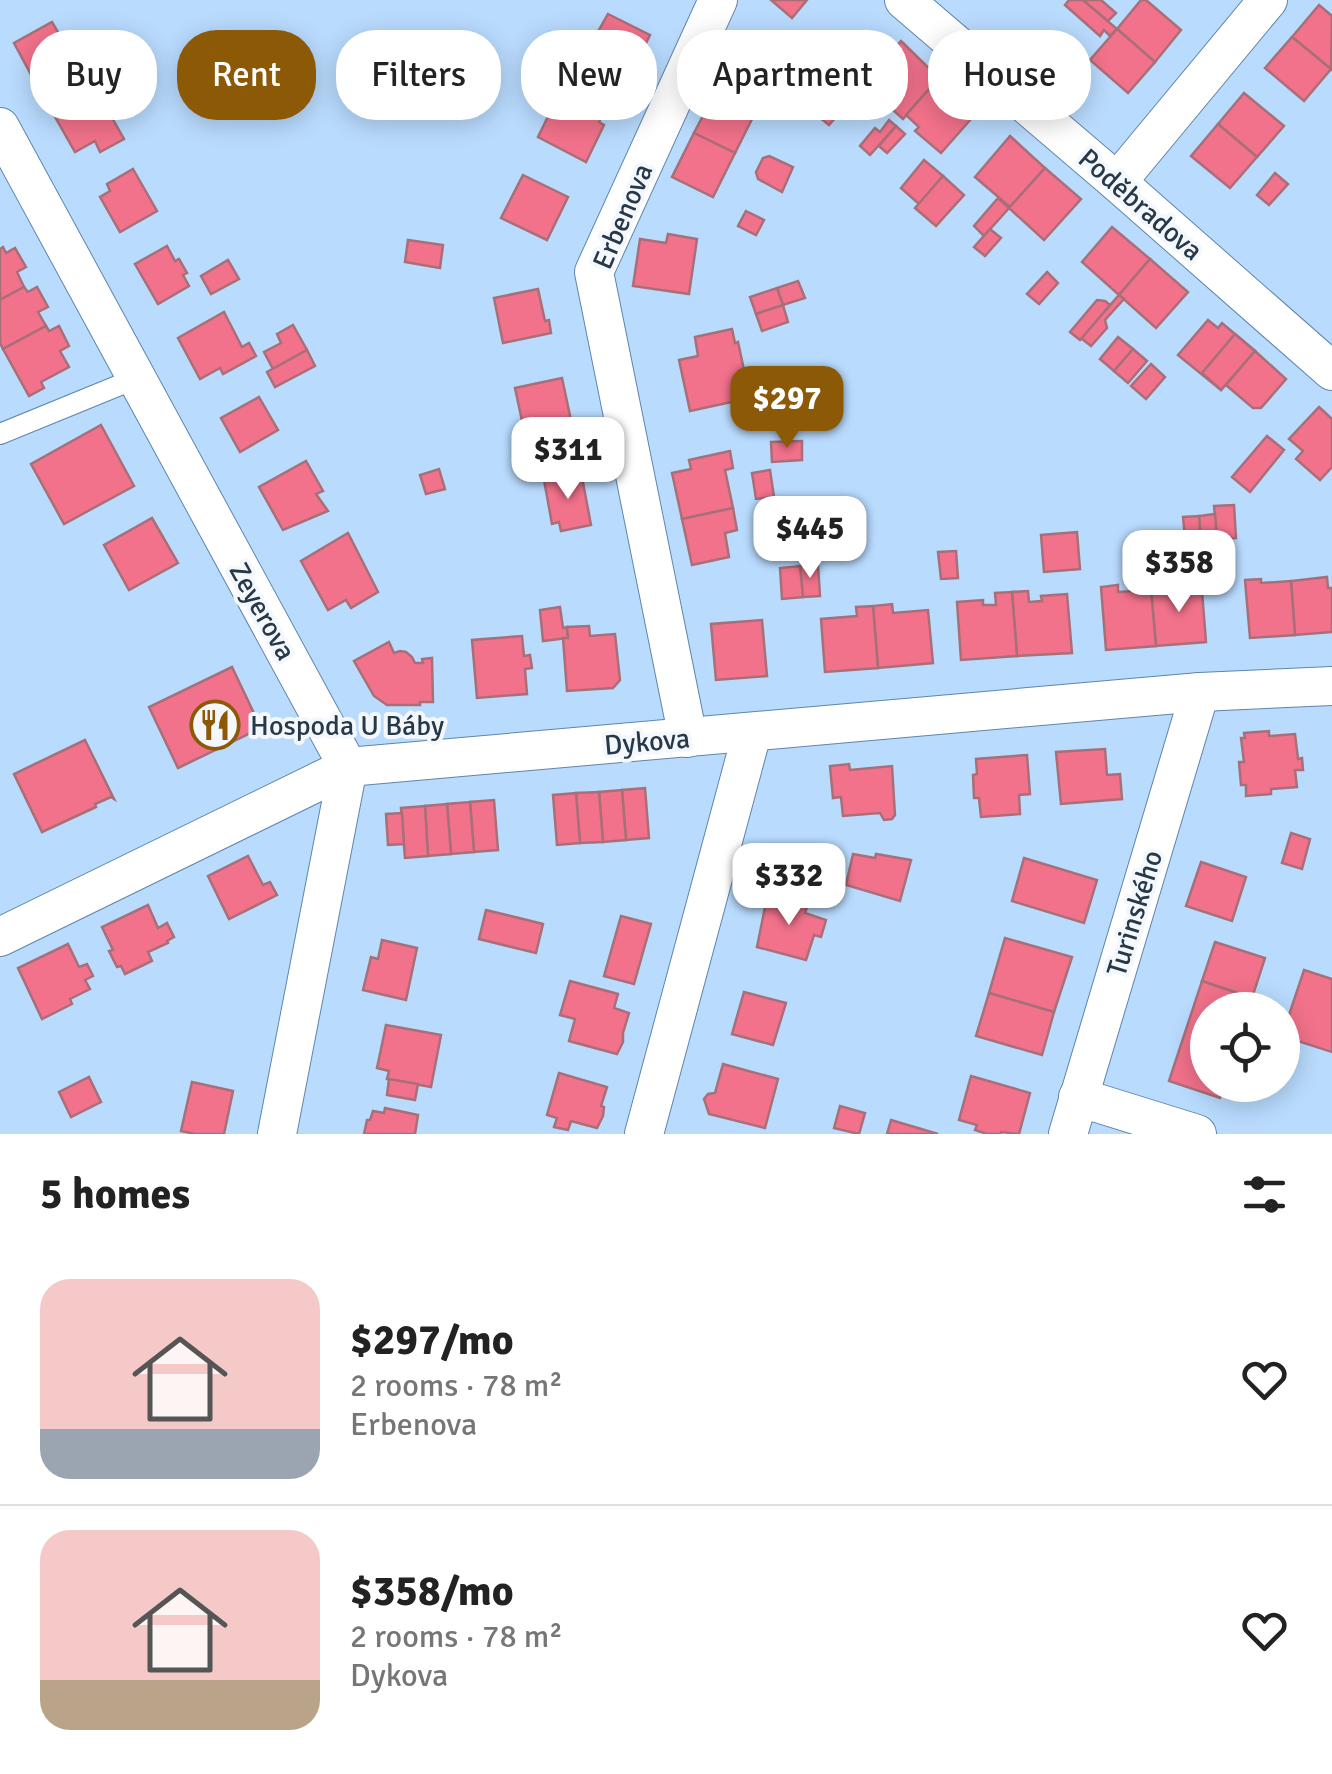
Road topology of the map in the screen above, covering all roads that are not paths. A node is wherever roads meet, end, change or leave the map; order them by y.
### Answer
1 (718, 0) edge
2 (904, 0) edge
3 (1268, 0) edge
4 (0, 127) edge
5 (1117, 182) junction
6 (1332, 372) edge
7 (137, 378) junction
8 (0, 434) edge
9 (1332, 686) edge
10 (1200, 692) junction
11 (752, 733) junction
12 (688, 738) junction
13 (348, 766) junction
14 (0, 936) edge
15 (1078, 1098) junction
16 (276, 1134) edge
17 (644, 1134) edge
18 (1068, 1134) edge
19 (1198, 1134) edge

1 - 12 street, Erbenova
2 - 5 street, Poděbradova
3 - 5 street
4 - 7 street, Zeyerova
5 - 6 street, Poděbradova
7 - 8 lane
7 - 13 street, Zeyerova
9 - 10 street, Dykova
10 - 11 street, Dykova
10 - 15 street, Turinského
11 - 12 street, Dykova
11 - 17 street
12 - 13 street, Dykova
13 - 14 street, Dykova
13 - 16 street
15 - 18 street, Turinského
15 - 19 street

